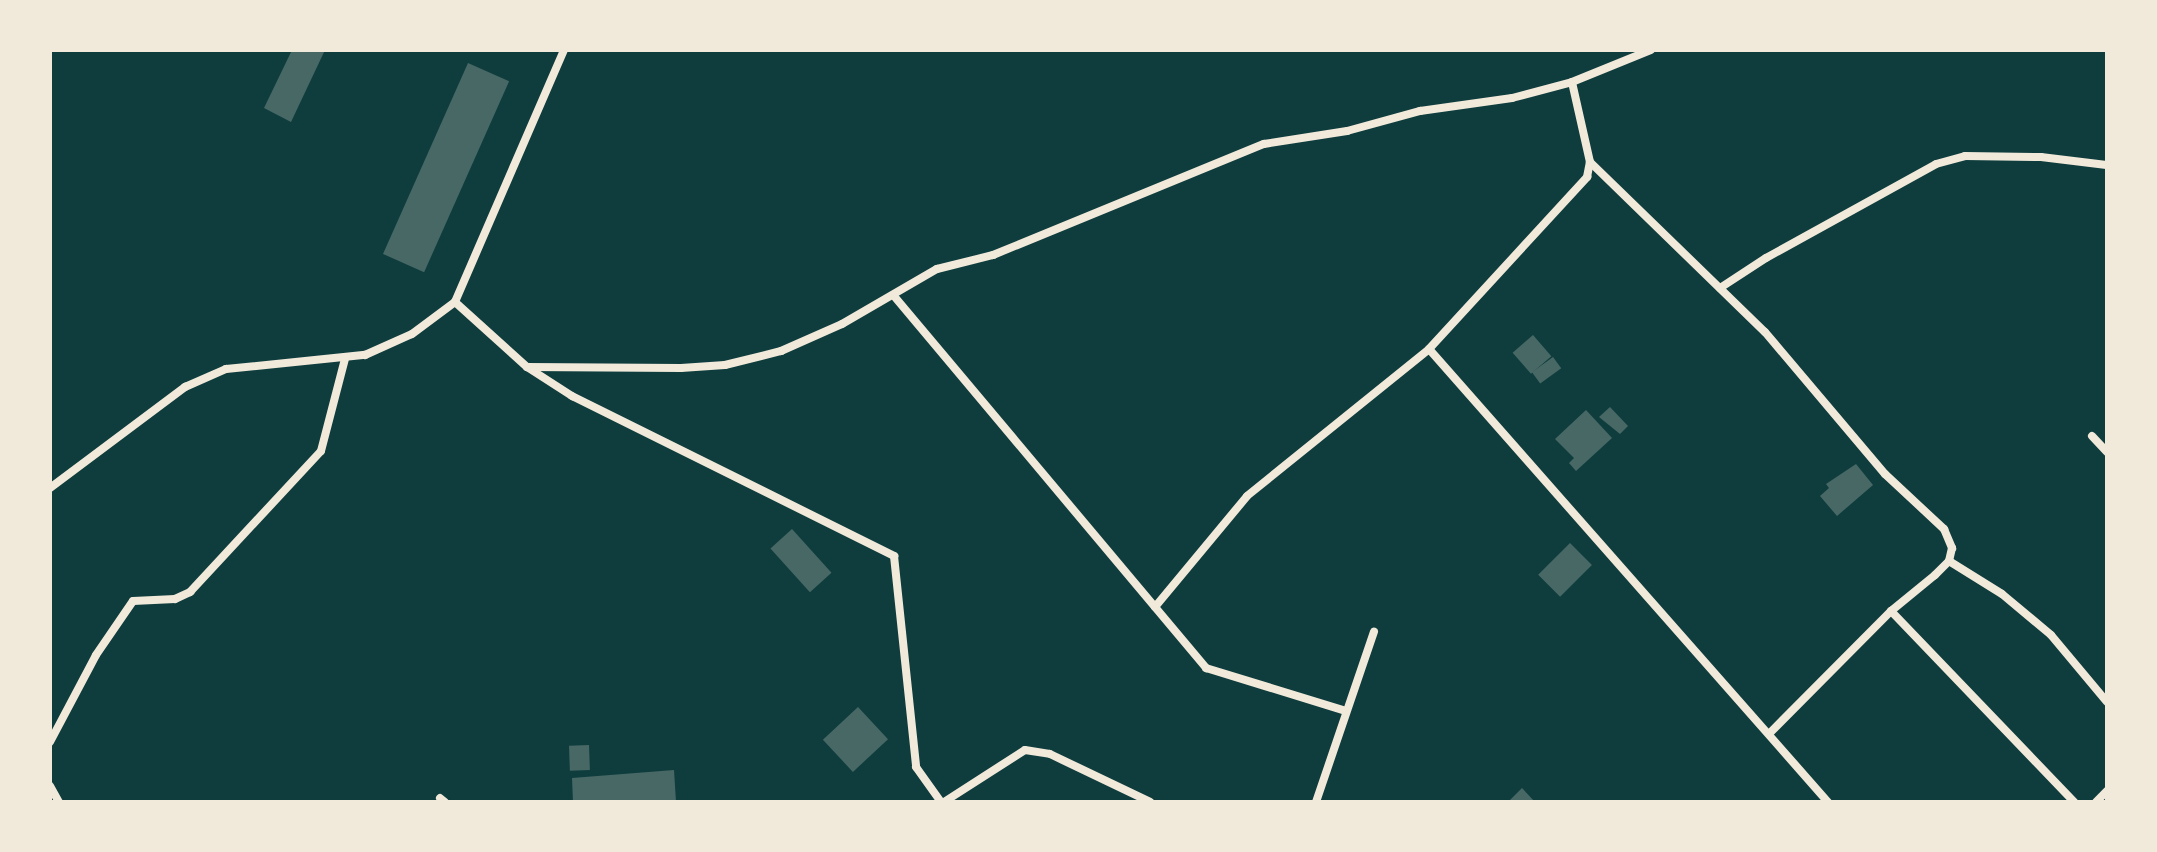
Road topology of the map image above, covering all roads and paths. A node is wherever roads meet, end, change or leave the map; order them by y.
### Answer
1 (564, 50) edge
2 (1651, 50) edge
3 (1572, 82) junction
4 (1590, 162) junction
5 (2107, 165) edge
6 (1720, 288) junction
7 (894, 296) junction
8 (455, 302) junction
9 (1429, 349) junction
10 (345, 359) junction
11 (527, 367) junction
12 (2092, 436) dead end
13 (2107, 452) edge
14 (50, 488) edge
15 (1949, 561) junction
16 (1155, 607) junction
17 (1891, 611) junction
18 (1374, 632) dead end
19 (2107, 702) edge
20 (1346, 711) junction
21 (1769, 734) junction
22 (50, 742) edge
23 (50, 786) edge
24 (2107, 791) edge
25 (59, 802) edge
26 (942, 802) edge
27 (1150, 802) edge
28 (1316, 802) edge
29 (1828, 802) edge
30 (2074, 802) edge
31 (2096, 802) edge

1 - 8 street
2 - 3 street
3 - 4 street
3 - 7 street
4 - 6 street
4 - 9 street
5 - 6 street
6 - 15 street
7 - 11 street
7 - 16 street
8 - 10 street
8 - 11 street
9 - 16 street
9 - 21 street
10 - 14 street
10 - 22 street
11 - 26 street
12 - 13 street
15 - 17 street
15 - 19 street
16 - 20 street
17 - 21 street
17 - 30 street
18 - 20 street
20 - 28 street
21 - 29 street
23 - 25 street
24 - 31 street
26 - 27 street

